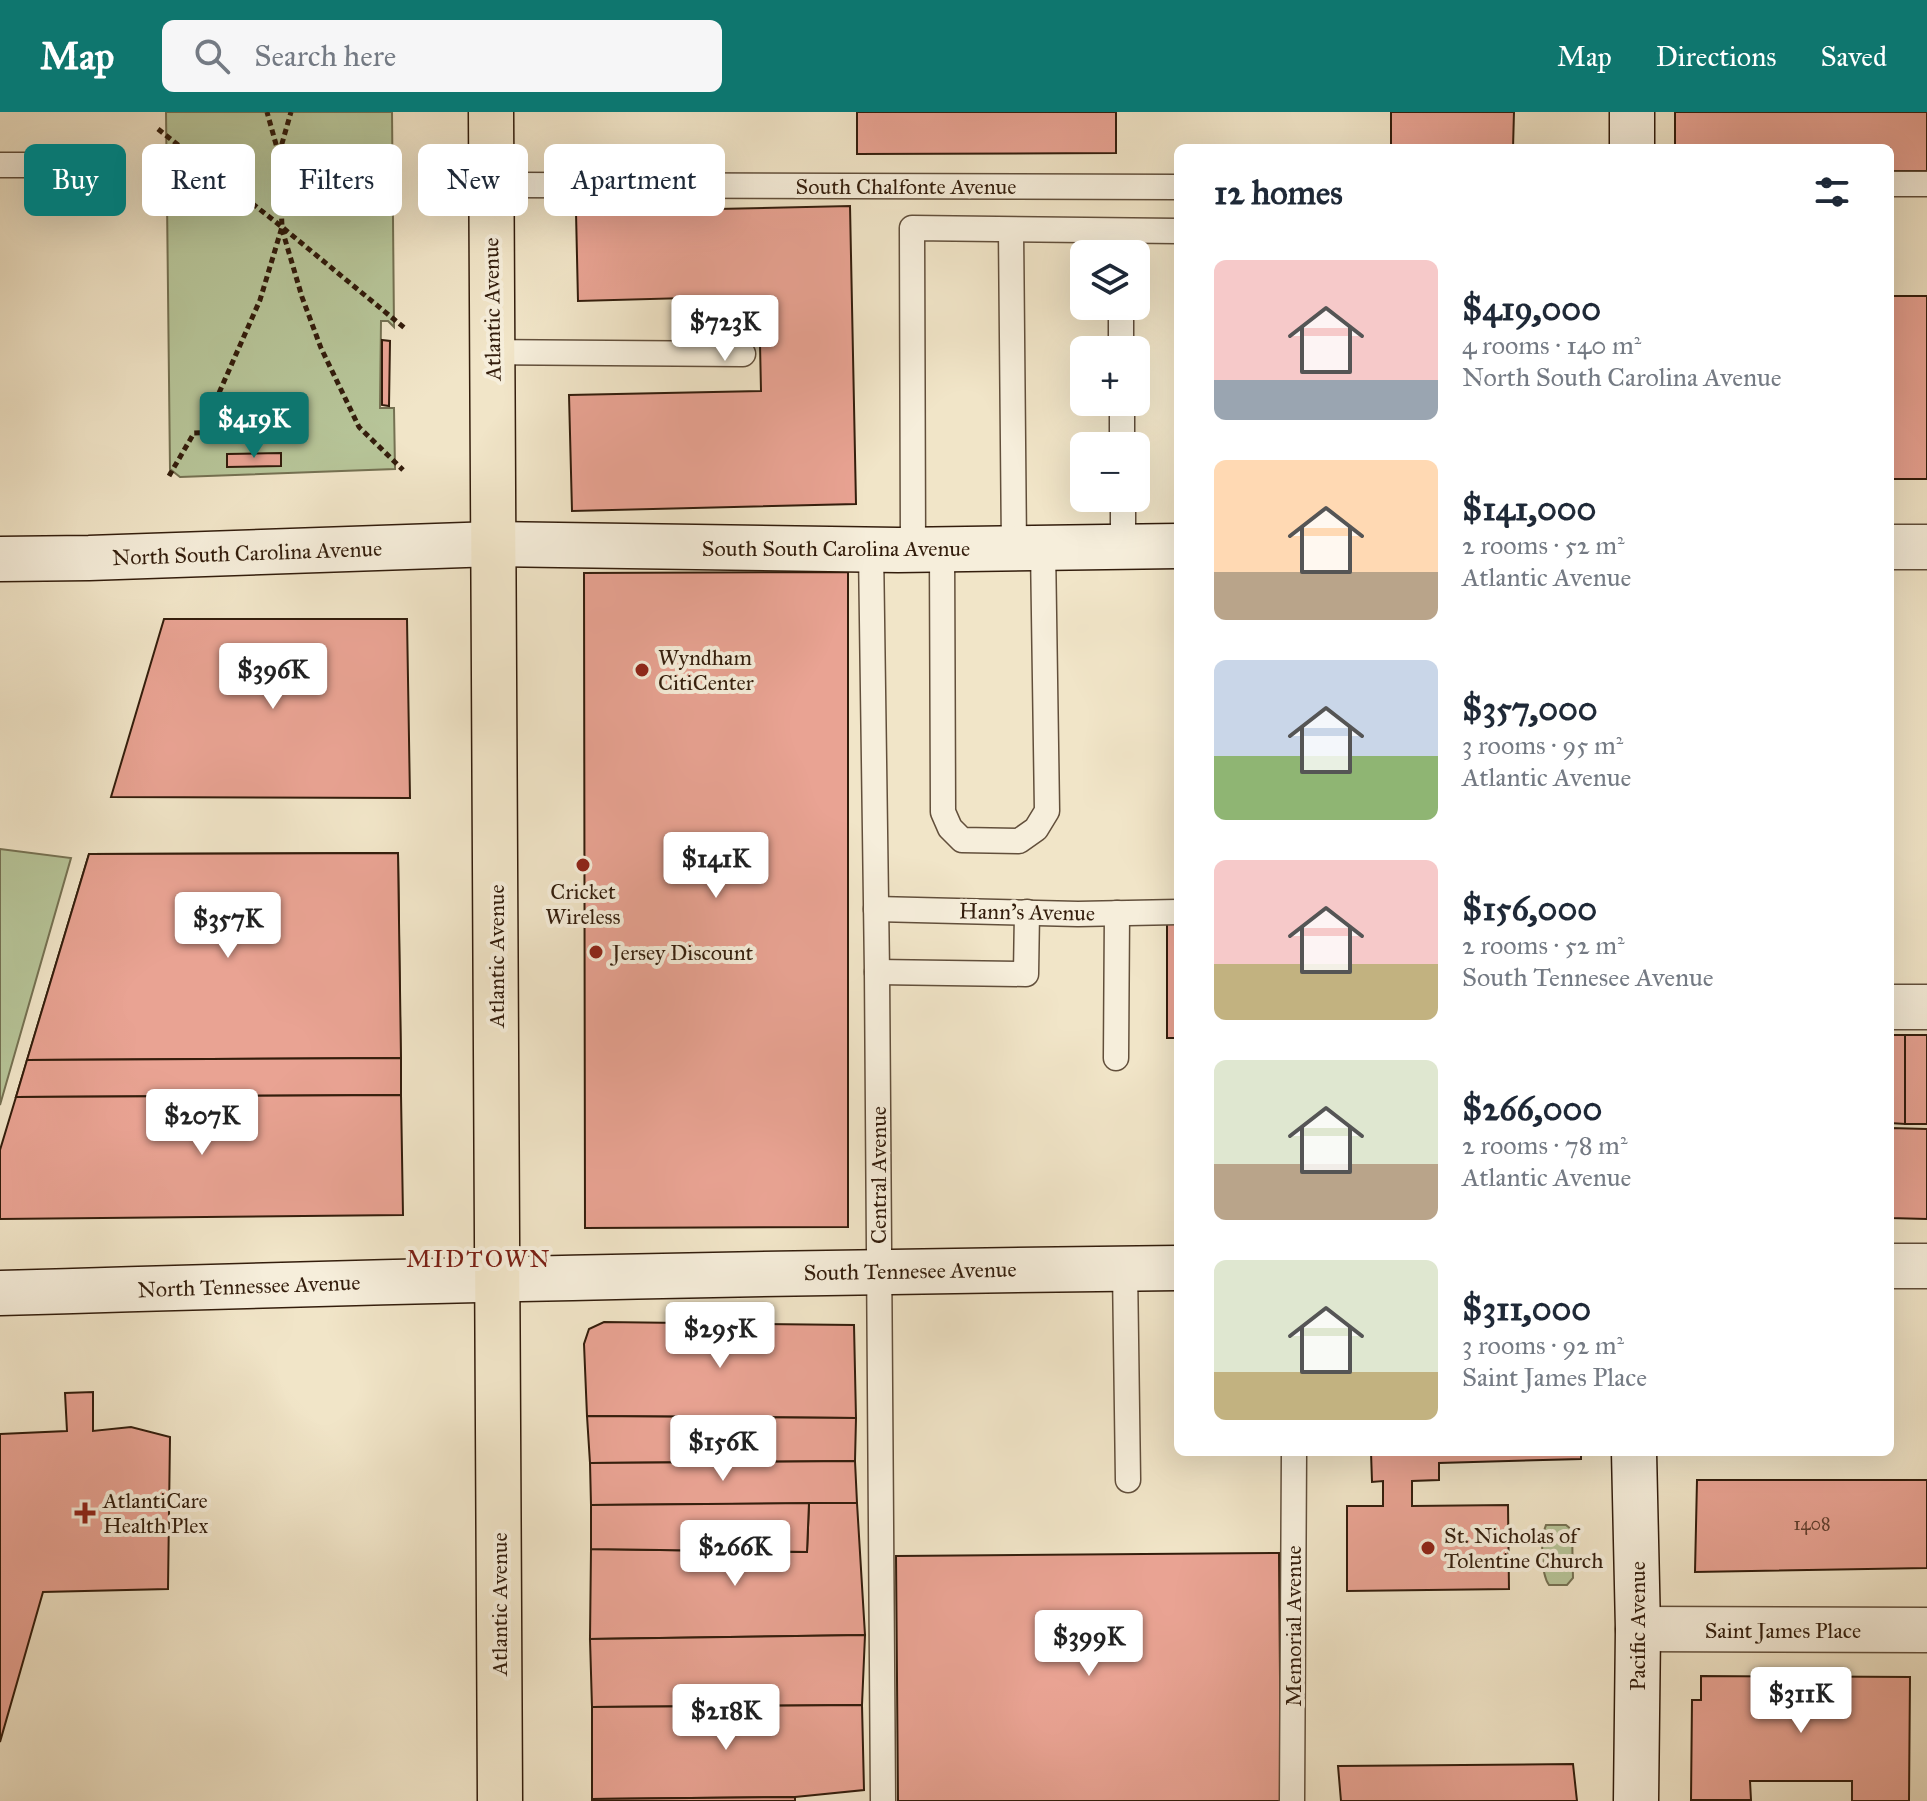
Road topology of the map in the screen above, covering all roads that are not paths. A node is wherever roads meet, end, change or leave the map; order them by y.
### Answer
1 (491, 112) edge
2 (1632, 112) edge
3 (491, 144) edge
4 (1632, 144) edge
5 (0, 165) edge
6 (24, 165) edge
7 (1894, 184) edge
8 (1927, 184) edge
9 (528, 185) edge
10 (1174, 187) edge
11 (490, 216) edge
12 (1011, 230) junction
13 (1174, 232) edge
14 (1102, 240) edge
15 (1131, 240) edge
16 (492, 352) junction
17 (743, 354) dead end
18 (1123, 512) edge
19 (494, 544) junction
20 (1174, 546) edge
21 (1123, 547) junction
22 (1894, 547) edge
23 (1927, 547) edge
24 (1028, 548) junction
25 (909, 549) junction
26 (0, 559) edge
27 (876, 909) junction
28 (1027, 912) junction
29 (1174, 912) edge
30 (1117, 913) junction
31 (877, 972) junction
32 (1894, 1007) edge
33 (1927, 1007) edge
34 (1116, 1058) dead end
35 (1894, 1266) edge
36 (1927, 1266) edge
37 (1174, 1268) edge
38 (1125, 1269) junction
39 (879, 1271) junction
40 (498, 1279) junction
41 (0, 1293) edge
42 (1294, 1456) edge
43 (1634, 1456) edge
44 (1128, 1480) dead end
45 (1638, 1629) junction
46 (1927, 1630) edge
47 (500, 1801) edge
48 (883, 1801) edge
49 (1292, 1801) edge
50 (1636, 1801) edge

1 - 3 highway, Atlantic Avenue
2 - 4 street
5 - 6 lane
7 - 8 lane
9 - 10 lane, South Chalfonte Avenue
11 - 16 highway, Atlantic Avenue
12 - 14 lane
12 - 24 lane
12 - 25 lane
13 - 15 lane
16 - 17 lane
16 - 19 highway, Atlantic Avenue
18 - 21 lane
19 - 25 street, South South Carolina Avenue
19 - 26 street, North South Carolina Avenue
19 - 40 highway, Atlantic Avenue
20 - 21 street, South South Carolina Avenue
21 - 24 street, South South Carolina Avenue
22 - 23 street
24 - 25 street, South South Carolina Avenue
24 - 25 lane
25 - 27 lane, Central Avenue
27 - 28 lane, Hann's Avenue
27 - 31 lane, Central Avenue
28 - 30 lane, Hann's Avenue
28 - 31 lane
29 - 30 lane, Hann's Avenue
30 - 34 lane
31 - 39 lane, Central Avenue
32 - 33 street
35 - 36 street
37 - 38 street, South Tennesee Avenue
38 - 39 street, South Tennesee Avenue
38 - 44 lane
39 - 40 street, South Tennesee Avenue
39 - 48 lane, Central Avenue
40 - 41 street, North Tennessee Avenue
40 - 47 highway, Atlantic Avenue
42 - 49 lane, Memorial Avenue
43 - 45 street, Pacific Avenue
45 - 46 street, Saint James Place
45 - 50 street, Pacific Avenue

